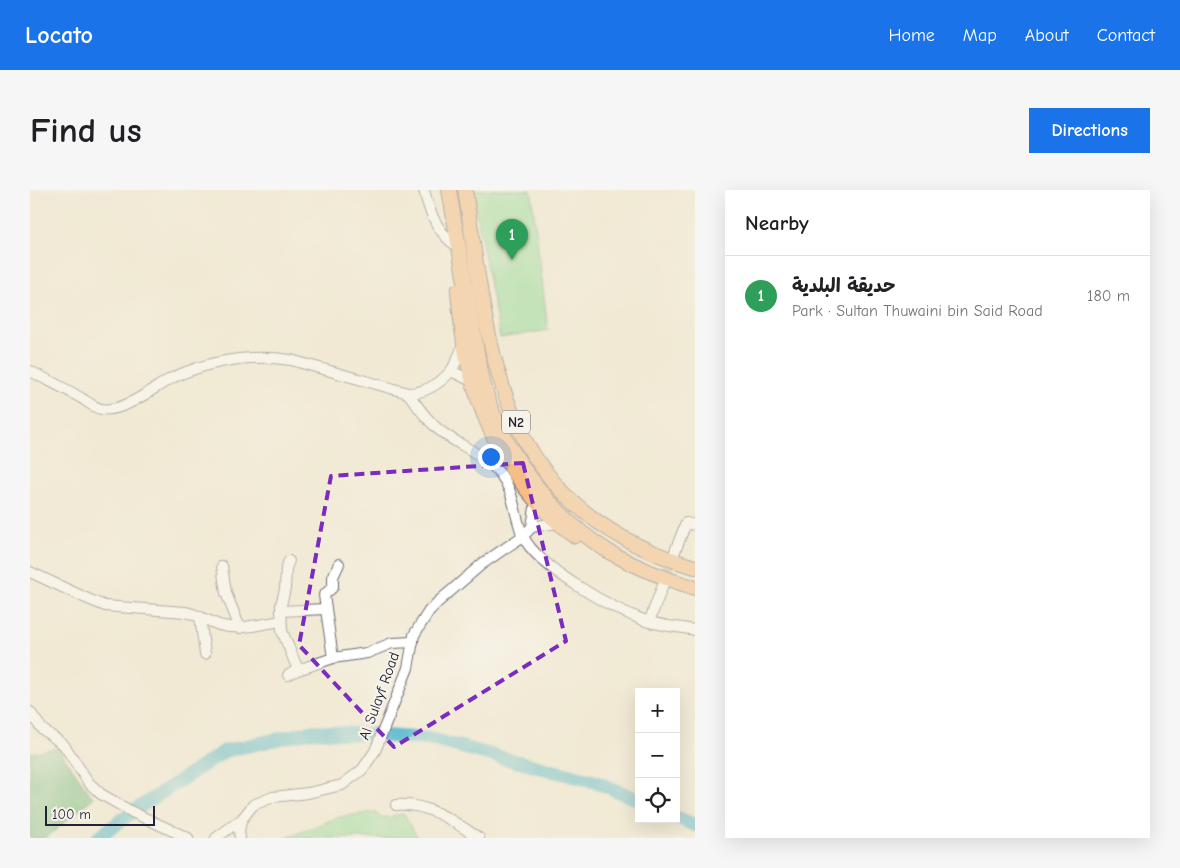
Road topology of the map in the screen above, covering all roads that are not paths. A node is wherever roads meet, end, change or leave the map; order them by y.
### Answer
1 (424, 190) edge
2 (449, 190) edge
3 (465, 190) edge
4 (459, 253) junction
5 (464, 343) junction
6 (30, 371) edge
7 (451, 371) junction
8 (472, 381) junction
9 (408, 393) junction
10 (536, 501) junction
11 (557, 524) junction
12 (695, 526) edge
13 (532, 527) junction
14 (523, 536) junction
15 (674, 554) tunnel mouth
16 (289, 561) dead end
17 (339, 564) dead end
18 (222, 566) dead end
19 (695, 567) edge
20 (30, 572) edge
21 (665, 582) junction
22 (695, 588) edge
23 (326, 609) junction
24 (281, 616) junction
25 (200, 617) junction
26 (649, 622) junction
27 (240, 628) junction
28 (695, 630) edge
29 (413, 642) junction
30 (205, 654) dead end
31 (333, 658) junction
32 (298, 670) junction
33 (288, 675) dead end
34 (30, 712) edge
35 (42, 729) junction
36 (30, 730) edge
37 (396, 805) dead end
38 (242, 819) junction
39 (183, 837) edge
40 (216, 838) edge
41 (240, 838) edge
42 (479, 838) edge

1 - 4 street
2 - 4 highway, N2
3 - 19 highway, N2
4 - 5 highway
4 - 21 highway, N2
5 - 7 street
5 - 8 highway
6 - 9 street
7 - 8 street
7 - 9 street
8 - 10 highway
9 - 14 street
10 - 11 highway
10 - 13 street
11 - 13 street
11 - 21 highway
12 - 15 street
13 - 14 street, Al Sulayf Road
14 - 26 street
14 - 29 street, Al Sulayf Road
16 - 24 street
17 - 23 street
18 - 27 street
20 - 25 street
21 - 22 highway, N2
21 - 26 street
23 - 24 street
23 - 31 street
24 - 27 street
24 - 32 street
25 - 27 street
25 - 30 street
26 - 28 street
29 - 31 street
29 - 38 street, Al Sulayf Road
31 - 32 street
32 - 33 street
34 - 35 street
35 - 36 street
35 - 39 street
37 - 42 street
38 - 40 street, Al Sulayf Road
38 - 41 street

